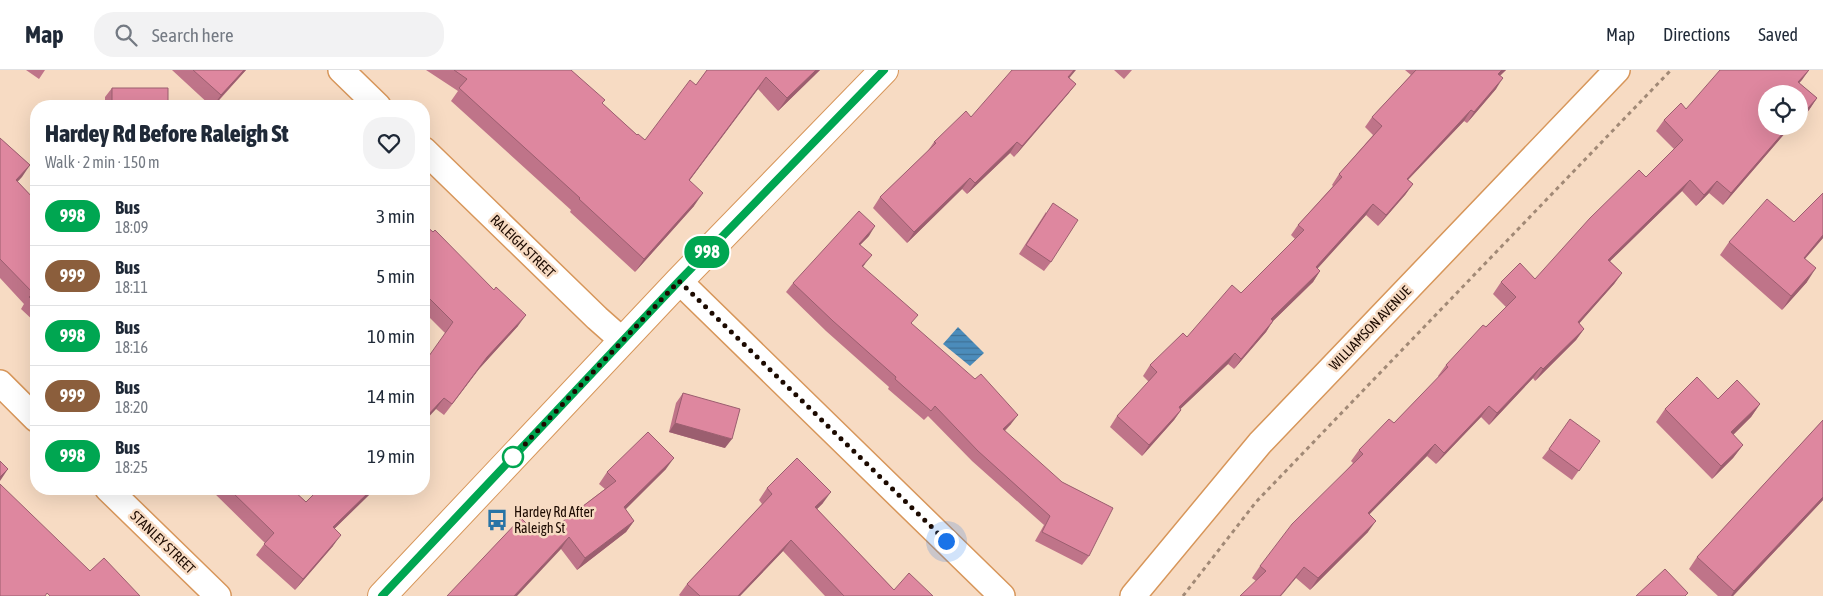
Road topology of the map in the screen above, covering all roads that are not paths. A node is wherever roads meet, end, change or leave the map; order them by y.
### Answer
1 (341, 70) edge
2 (884, 70) edge
3 (1617, 70) edge
4 (372, 100) edge
5 (430, 156) edge
6 (679, 281) junction
7 (623, 341) junction
8 (0, 384) edge
9 (30, 413) edge
10 (114, 495) edge
11 (218, 596) edge
12 (382, 596) edge
13 (1002, 596) edge
14 (1133, 596) edge

1 - 4 street
2 - 6 main road
3 - 14 street, WILLIAMSON AVENUE
5 - 7 street, RALEIGH STREET
6 - 7 main road
6 - 13 street
7 - 12 main road
8 - 9 street
10 - 11 street, STANLEY STREET

